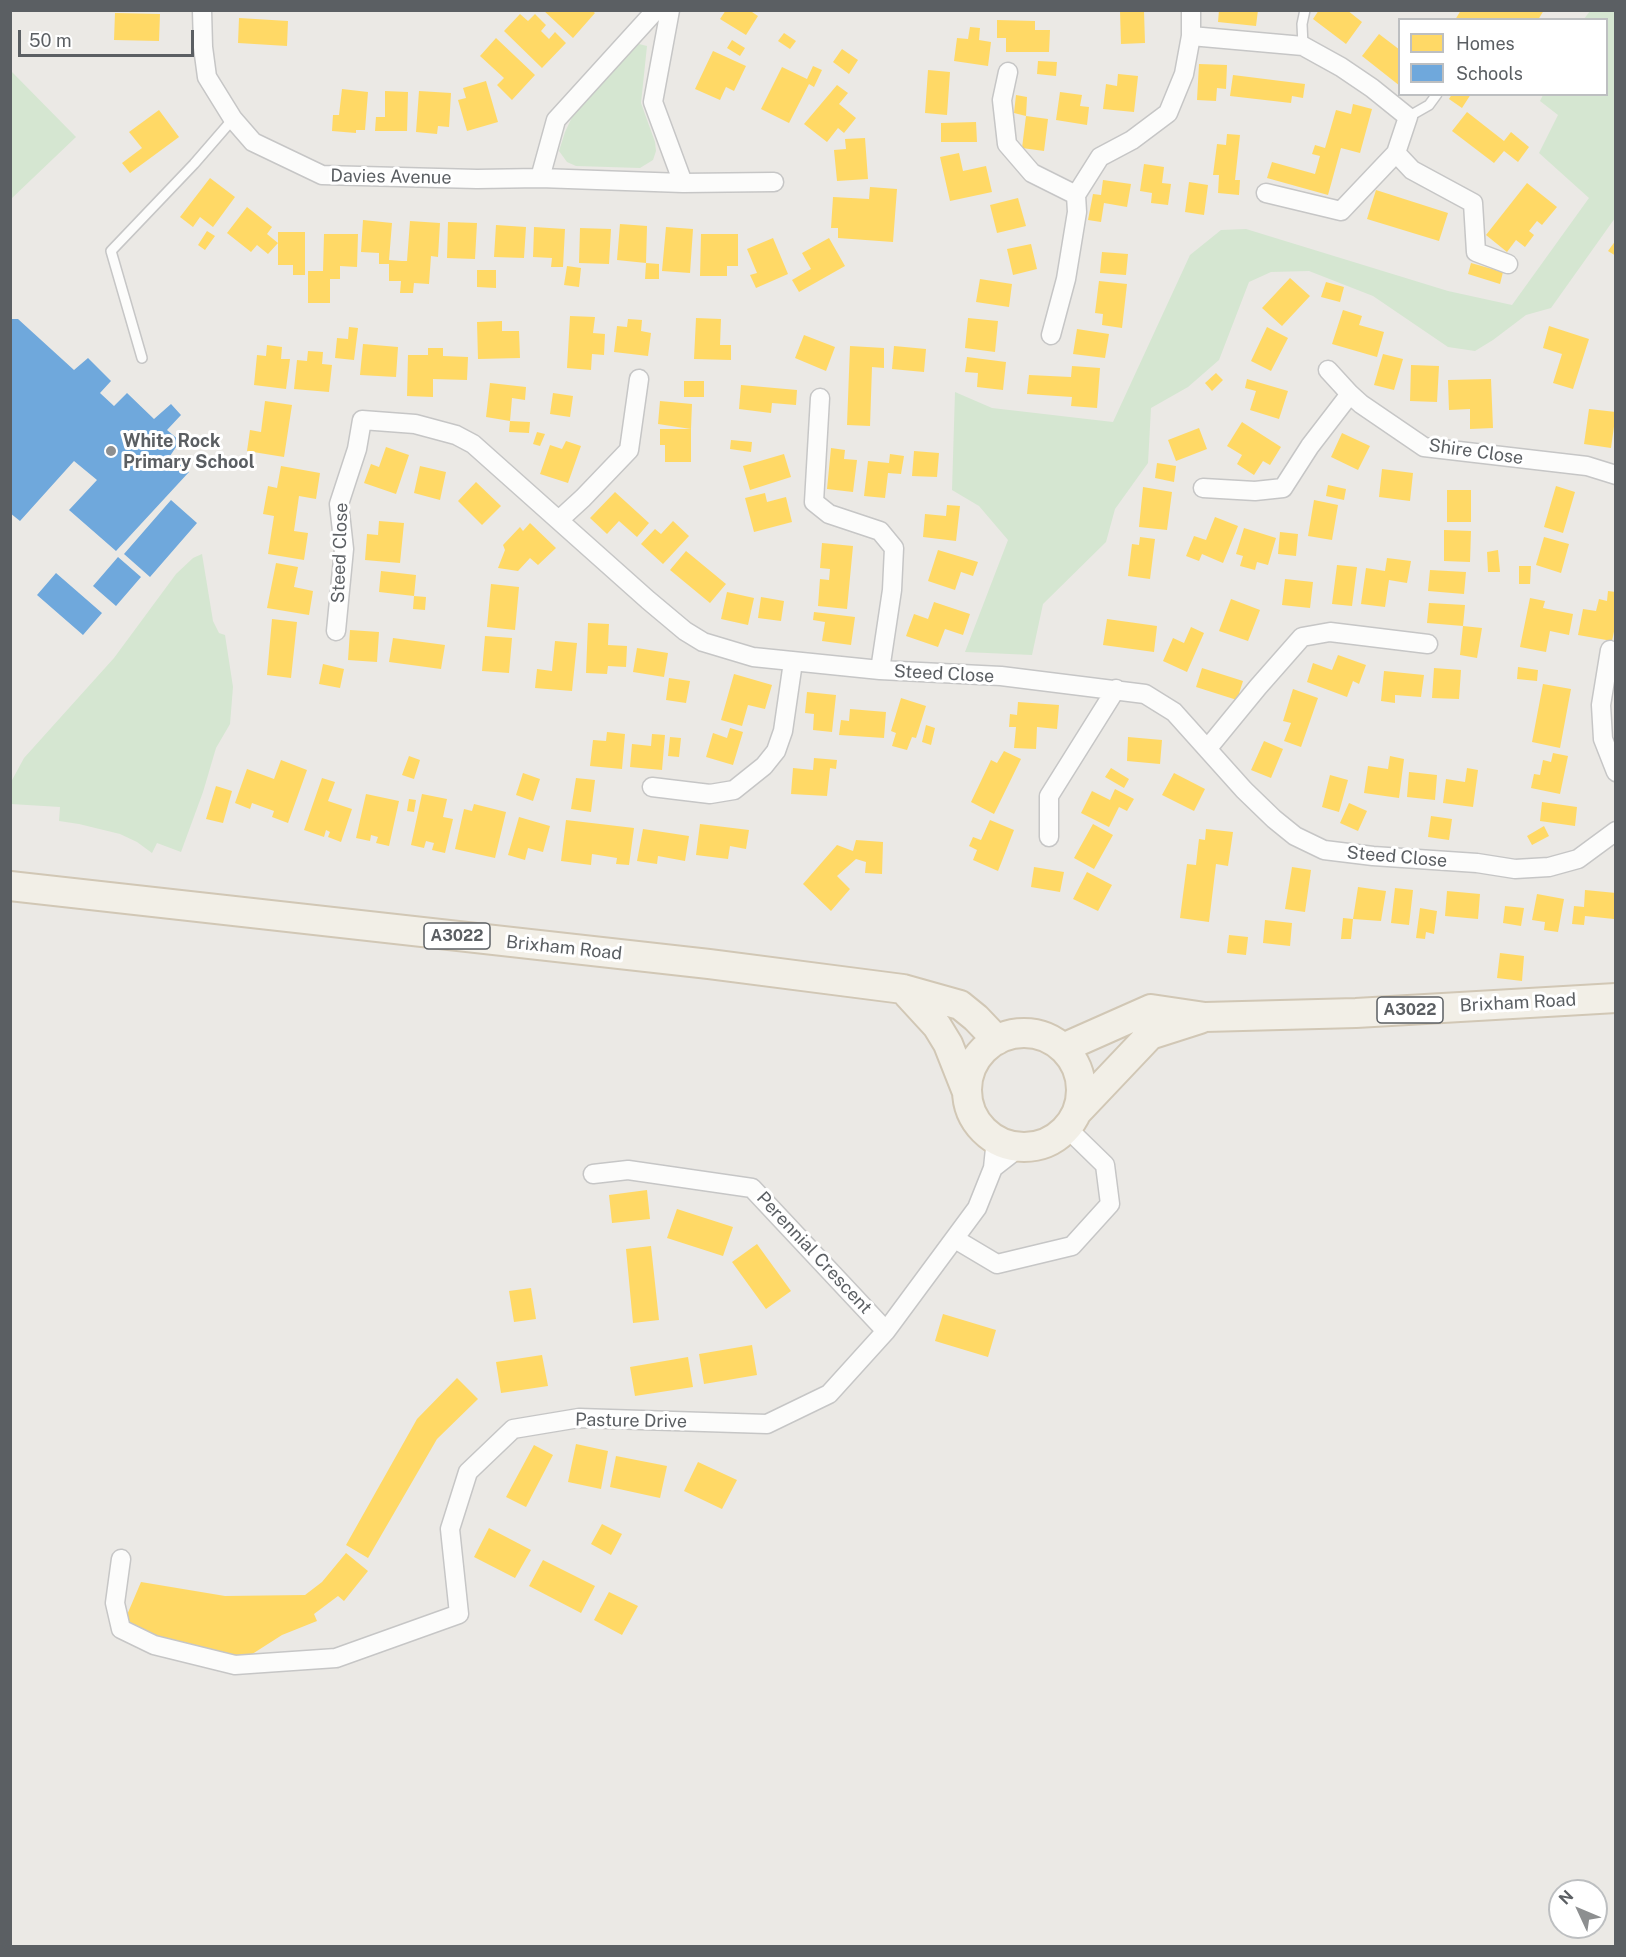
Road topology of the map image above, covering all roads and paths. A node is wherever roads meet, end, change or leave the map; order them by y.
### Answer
1 (202, 10) edge
2 (656, 10) edge
3 (670, 10) edge
4 (1191, 10) edge
5 (1305, 10) edge
6 (1191, 36) junction
7 (1303, 46) junction
8 (1008, 72) dead end
9 (1436, 96) edge
10 (1408, 117) junction
11 (233, 119) junction
12 (1396, 153) junction
13 (540, 178) junction
14 (774, 182) dead end
15 (683, 183) junction
16 (1266, 193) dead end
17 (1076, 195) junction
18 (1508, 264) dead end
19 (1050, 334) dead end
20 (142, 358) dead end
21 (1328, 370) dead end
22 (639, 378) dead end
23 (1350, 394) junction
24 (820, 398) dead end
25 (1616, 475) edge
26 (1203, 488) dead end
27 (559, 520) junction
28 (336, 631) dead end
29 (1428, 644) dead end
30 (1610, 650) dead end
31 (793, 662) junction
32 (880, 670) junction
33 (1116, 689) junction
34 (1208, 748) junction
35 (1616, 772) edge
36 (652, 787) dead end
37 (1616, 831) edge
38 (1049, 837) dead end
39 (10, 886) edge
40 (903, 989) junction
41 (1616, 998) edge
42 (1205, 1017) junction
43 (997, 1040) junction
44 (1063, 1047) junction
45 (967, 1092) junction
46 (1072, 1120) junction
47 (1008, 1143) junction
48 (993, 1168) junction
49 (593, 1173) dead end
50 (955, 1239) junction
51 (886, 1331) junction
52 (122, 1559) dead end

1 - 11 street, Davies Avenue
2 - 13 street
3 - 15 street
4 - 6 street
5 - 7 lane
6 - 7 street
6 - 17 street
7 - 10 street
8 - 17 street
9 - 10 lane
10 - 12 street
11 - 13 street, Davies Avenue
11 - 20 lane
12 - 16 street
12 - 18 street
13 - 15 street, Davies Avenue
14 - 15 street, Davies Avenue
17 - 19 street
21 - 23 street, Shire Close
22 - 27 street
23 - 25 street, Shire Close
23 - 26 street
24 - 32 street, Steed Close
27 - 28 street, Steed Close
27 - 31 street, Steed Close
29 - 34 street
30 - 35 street
31 - 32 street, Steed Close
31 - 36 street
32 - 33 street, Steed Close
33 - 34 street, Steed Close
33 - 38 street
34 - 37 street, Steed Close
39 - 40 main road, Brixham Road / A3022
40 - 43 main road, Brixham Road / A3022
40 - 45 main road
41 - 42 main road, Brixham Road / A3022
42 - 44 main road, Brixham Road / A3022
42 - 46 main road, Brixham Road / A3022
43 - 44 main road
43 - 45 main road
44 - 46 main road
45 - 47 main road
46 - 47 main road, Brixham Road / A3022
46 - 50 street
47 - 48 street
47 - 48 street
48 - 50 street, Pasture Drive
49 - 51 street, Perennial Crescent
50 - 51 street, Pasture Drive
51 - 52 street, Pasture Drive

